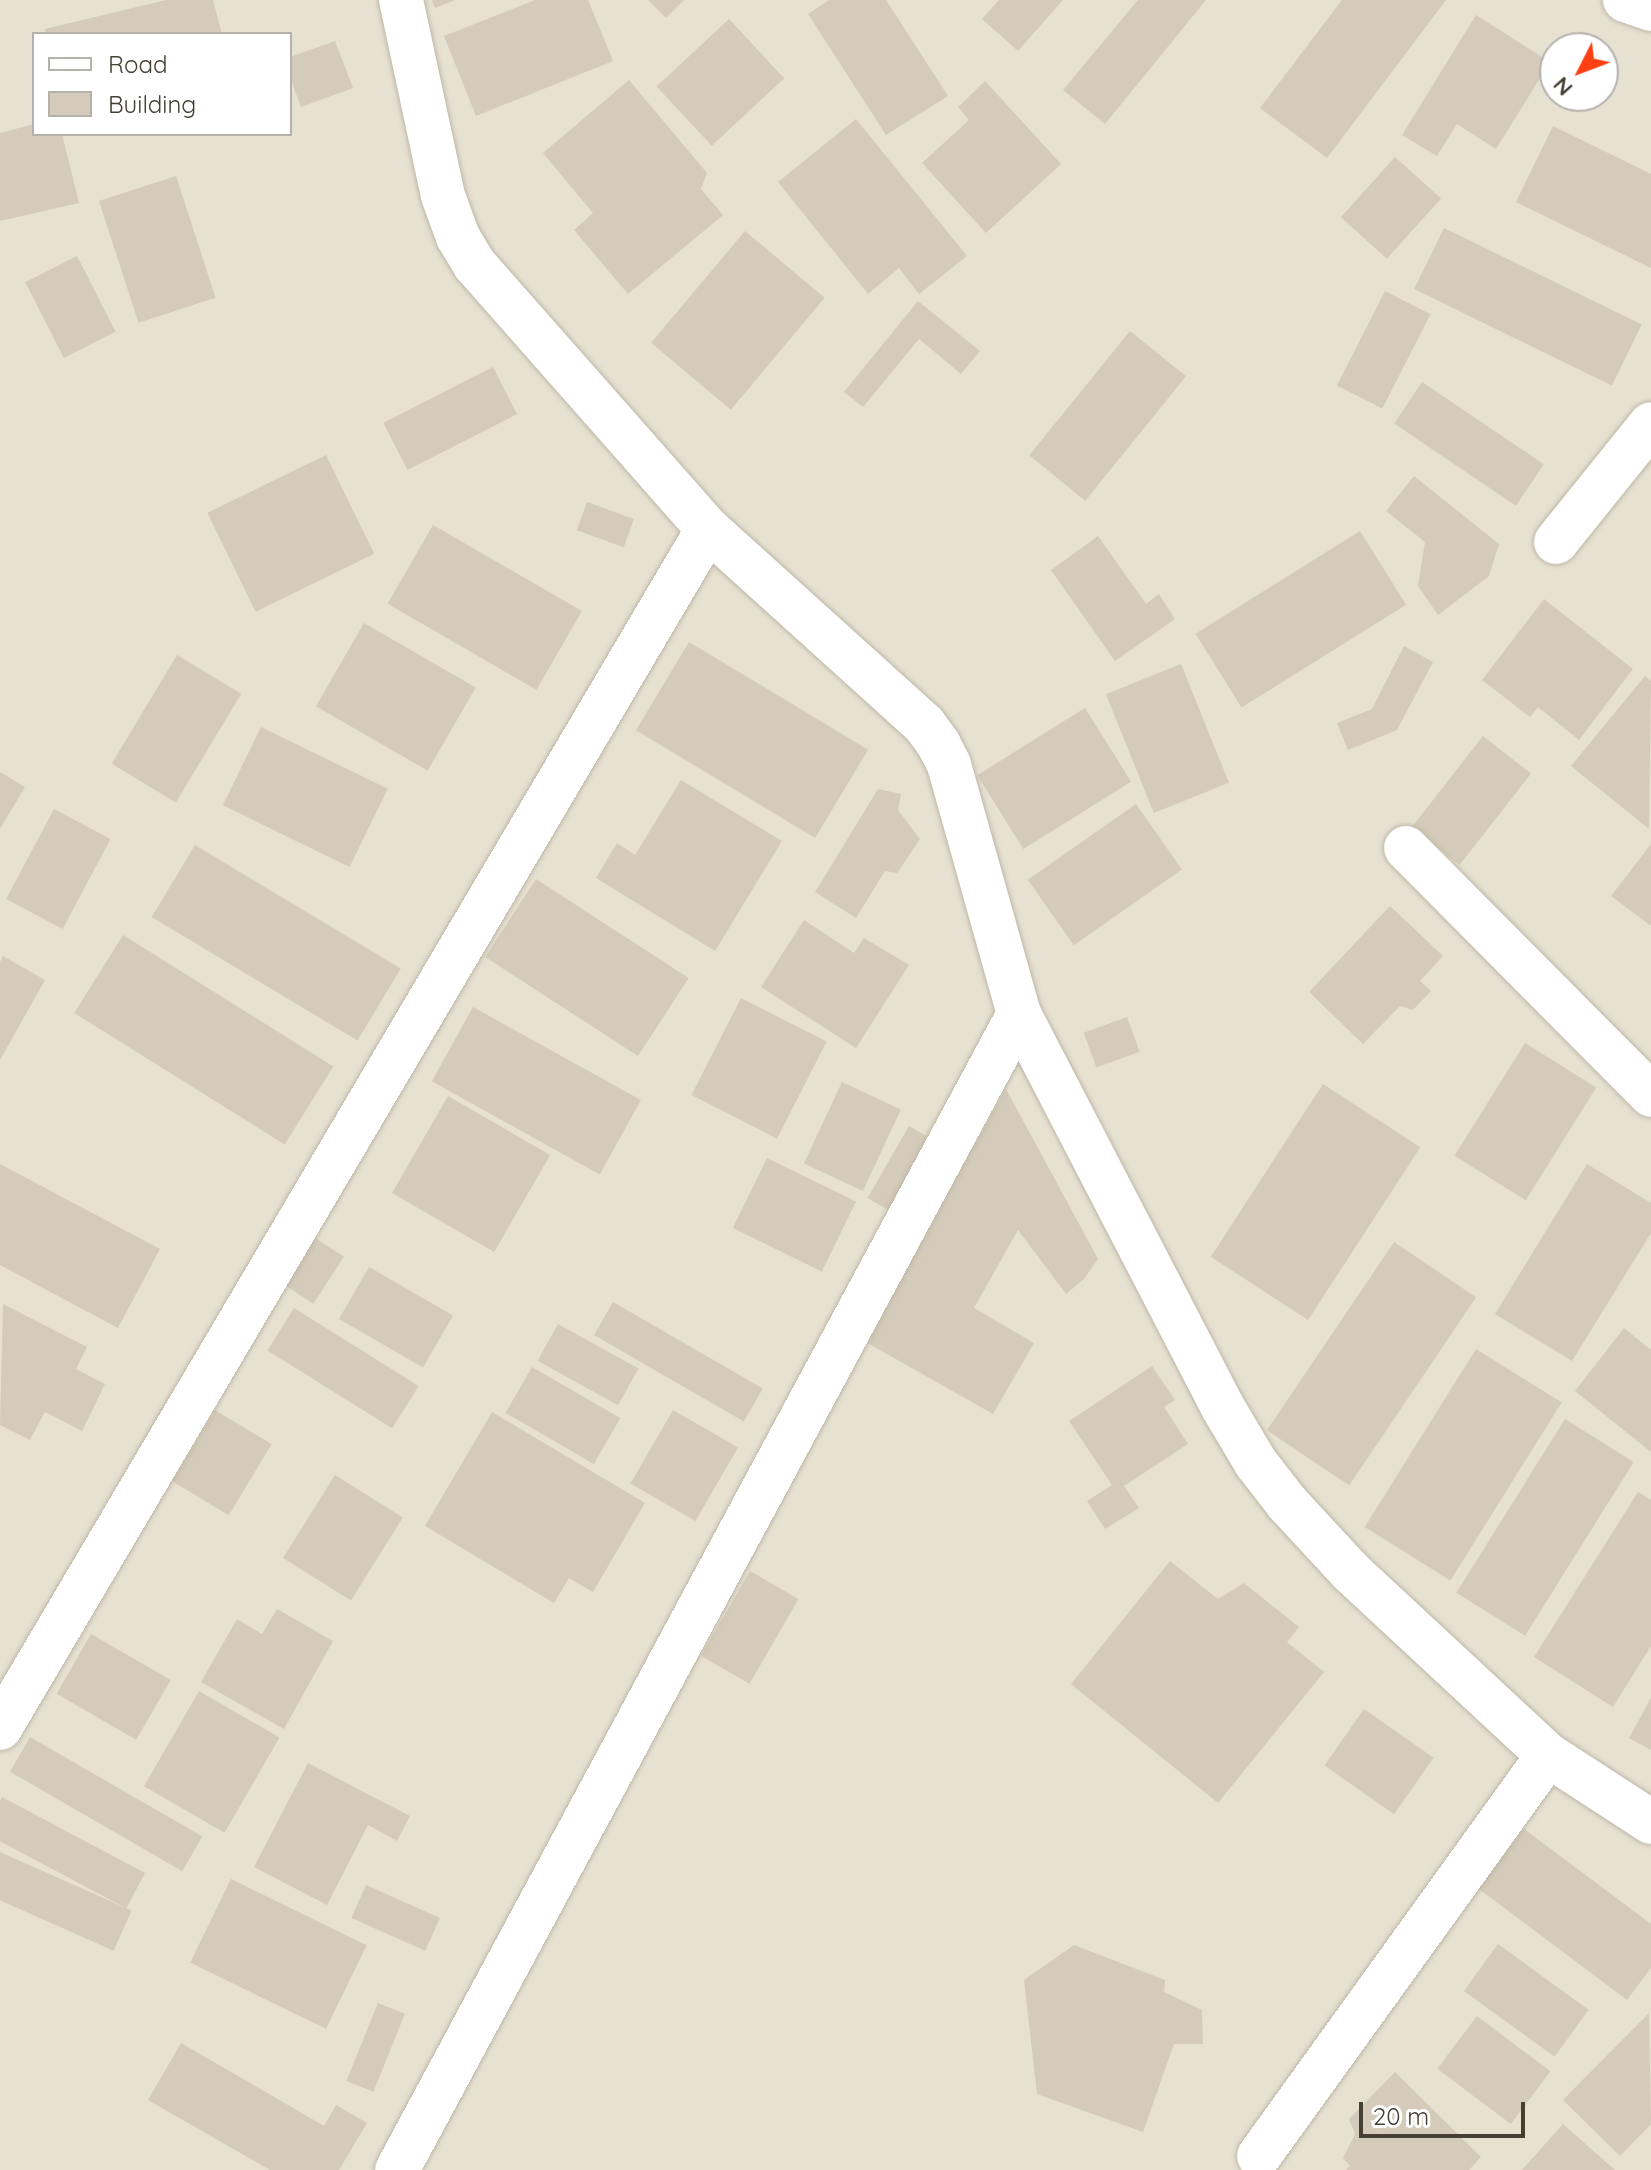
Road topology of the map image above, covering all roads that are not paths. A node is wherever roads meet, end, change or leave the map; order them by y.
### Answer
1 (401, 0) edge
2 (1625, 0) edge
3 (1651, 9) edge
4 (1651, 424) edge
5 (708, 529) junction
6 (1556, 542) dead end
7 (1406, 848) dead end
8 (1019, 1014) junction
9 (1651, 1095) edge
10 (0, 1728) edge
11 (1548, 1755) junction
12 (1651, 1822) edge
13 (1259, 2156) dead end
14 (412, 2159) edge

1 - 5 street
2 - 3 street
4 - 6 street
5 - 8 street
5 - 10 street
7 - 9 street
8 - 11 street
8 - 14 street
11 - 12 street
11 - 13 street

